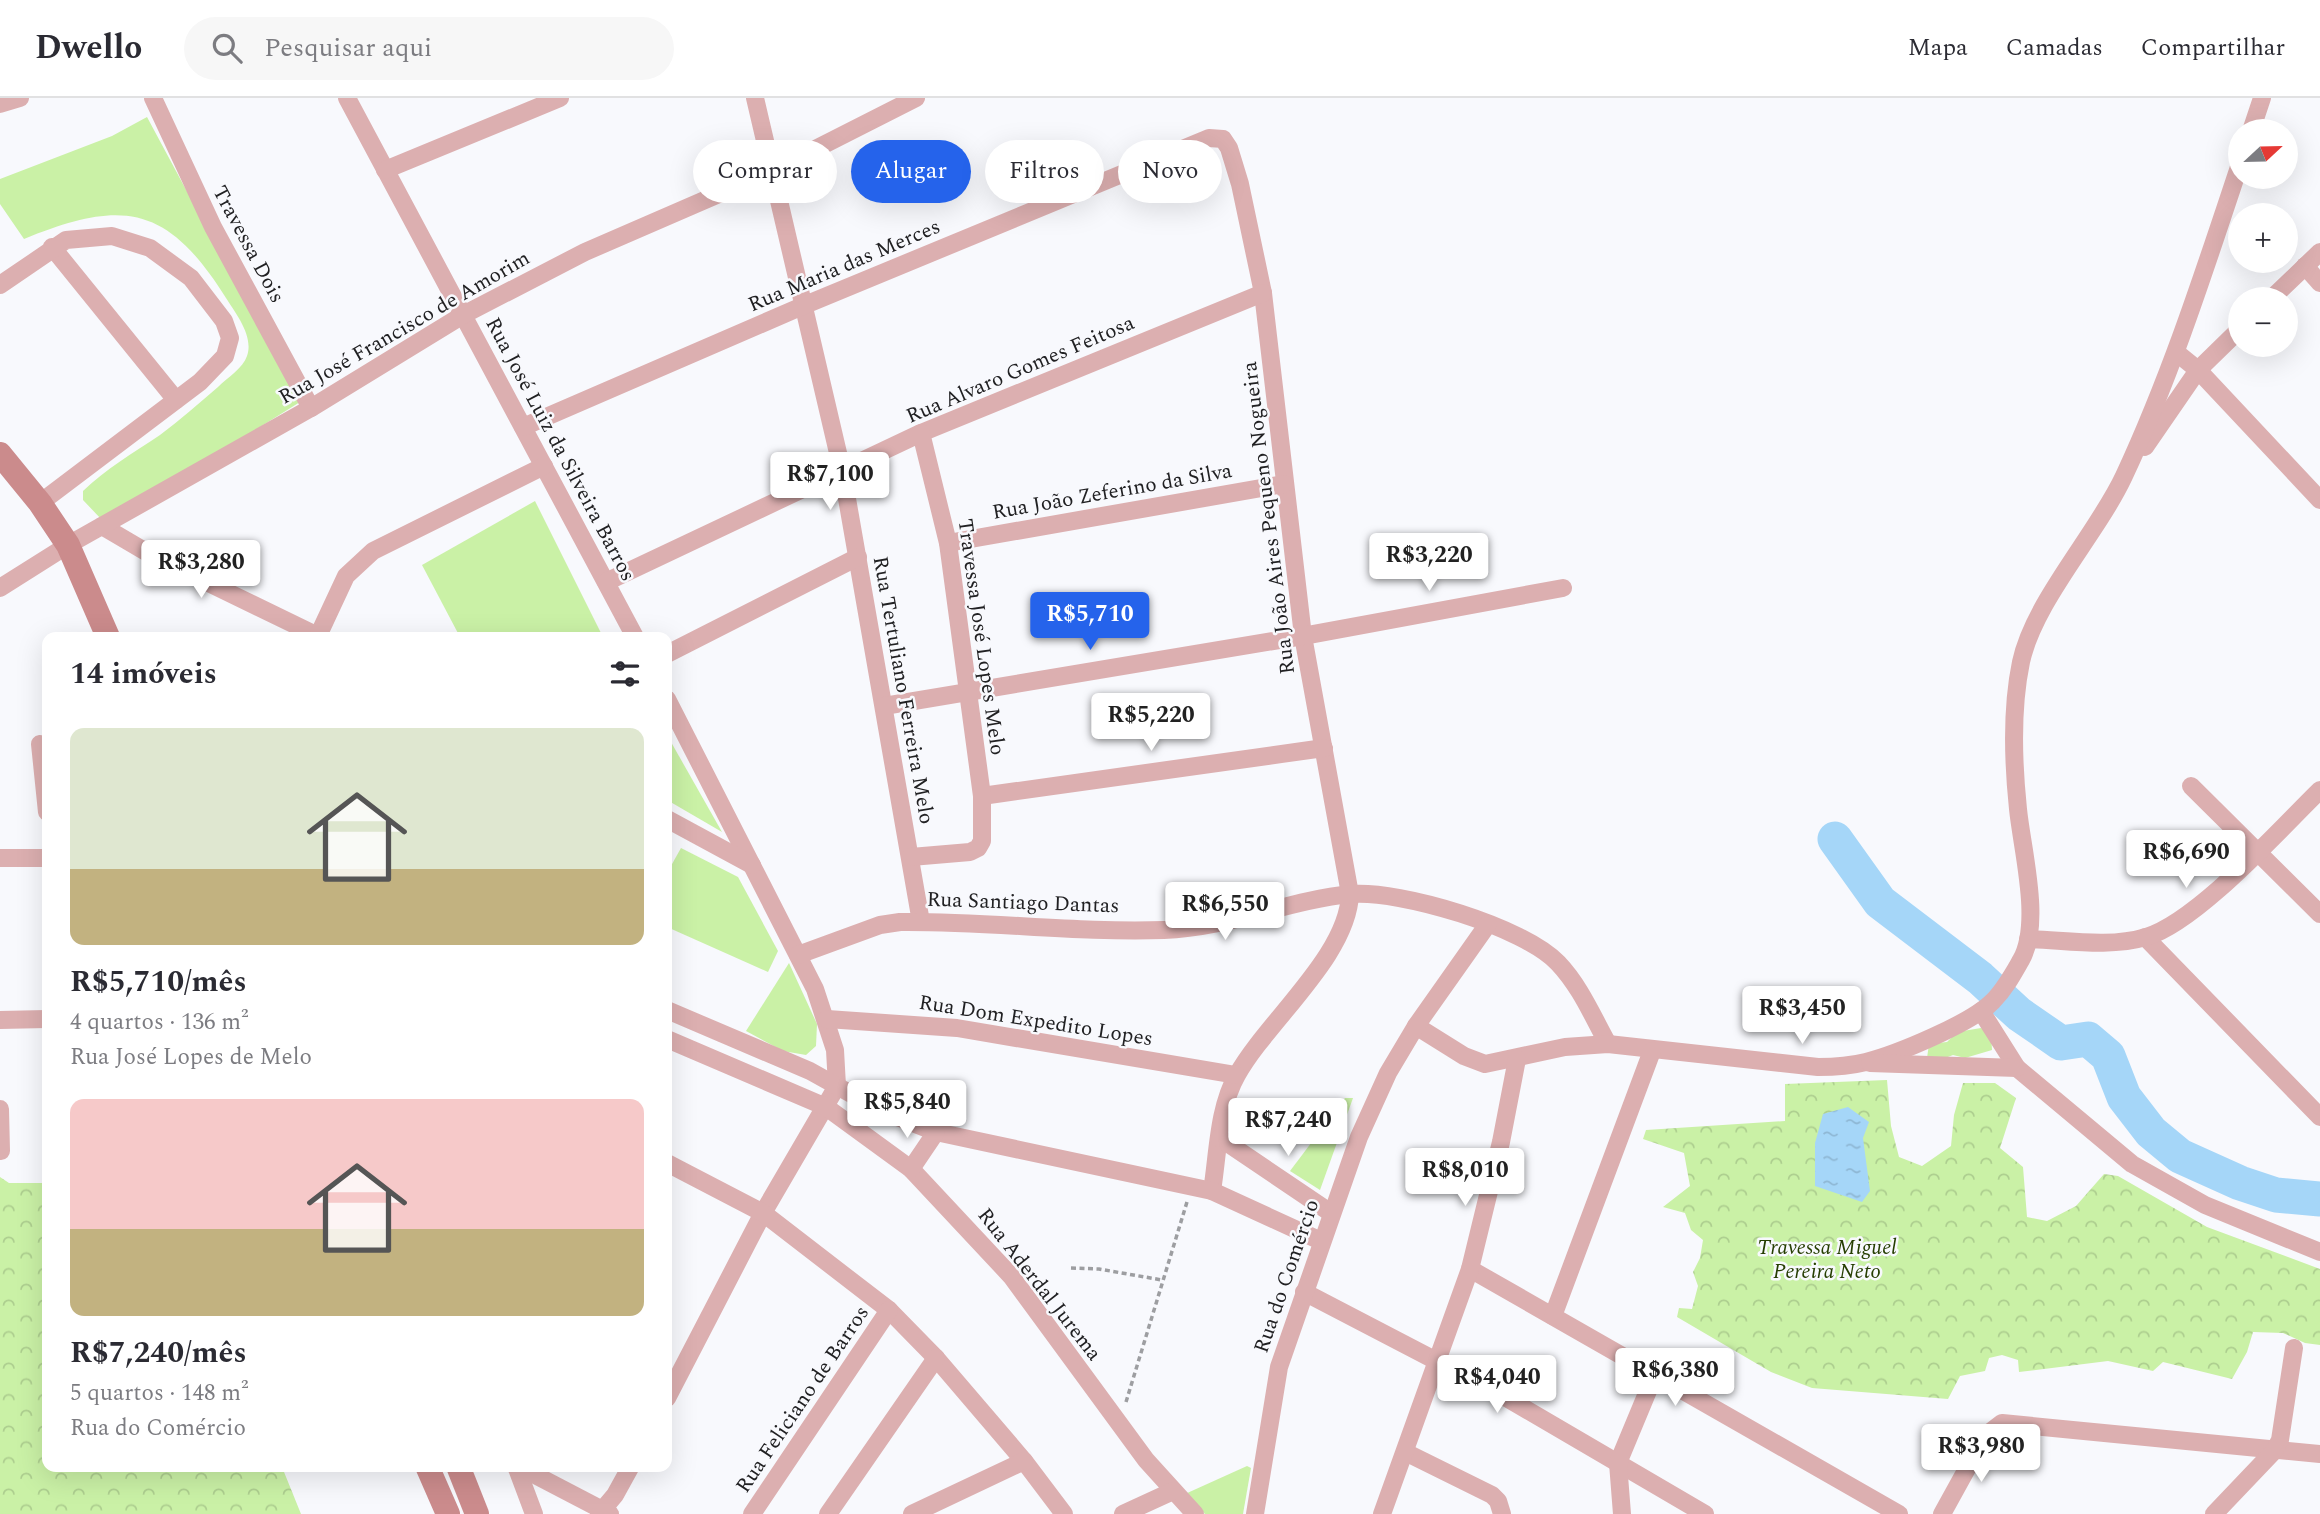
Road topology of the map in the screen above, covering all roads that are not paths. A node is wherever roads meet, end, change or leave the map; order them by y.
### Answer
1 (20, 98) edge
2 (153, 98) edge
3 (347, 98) edge
4 (560, 98) edge
5 (755, 98) edge
6 (916, 98) edge
7 (2262, 98) edge
8 (0, 104) edge
9 (2255, 119) edge
10 (1223, 139) joint
11 (766, 140) edge
12 (833, 140) edge
13 (385, 170) junction
14 (2232, 189) edge
15 (696, 203) edge
16 (782, 203) edge
17 (52, 247) junction
18 (2320, 252) edge
19 (2305, 266) junction
20 (2320, 283) edge
21 (0, 285) edge
22 (2283, 287) edge
23 (1263, 293) junction
24 (805, 304) junction
25 (463, 315) junction
26 (2228, 341) edge
27 (2177, 353) junction
28 (2198, 370) junction
29 (176, 400) junction
30 (311, 408) junction
31 (523, 427) junction
32 (921, 433) junction
33 (0, 454) edge
34 (544, 466) junction
35 (842, 470) junction
36 (2123, 479) junction
37 (1283, 484) junction
38 (2320, 500) edge
39 (40, 503) junction
40 (102, 526) junction
41 (948, 543) junction
42 (68, 545) junction
43 (858, 557) junction
44 (606, 582) junction
45 (0, 588) edge
46 (1563, 588) dead end
47 (106, 632) edge
48 (311, 632) edge
49 (321, 632) edge
50 (632, 632) edge
51 (1303, 636) junction
52 (672, 651) edge
53 (968, 691) junction
54 (884, 706) junction
55 (672, 709) edge
56 (40, 744) dead end
57 (1324, 748) junction
58 (42, 763) edge
59 (2191, 786) dead end
60 (2320, 790) edge
61 (982, 796) junction
62 (672, 826) edge
63 (2257, 851) junction
64 (911, 857) junction
65 (0, 858) edge
66 (42, 858) edge
67 (752, 865) junction
68 (1350, 894) junction
69 (2320, 914) edge
70 (920, 922) junction
71 (1488, 924) junction
72 (2146, 937) junction
73 (2026, 948) junction
74 (798, 955) junction
75 (1987, 1006) junction
76 (672, 1012) edge
77 (42, 1019) edge
78 (827, 1019) junction
79 (0, 1020) edge
80 (1416, 1026) junction
81 (672, 1041) edge
82 (1608, 1044) junction
83 (1652, 1051) junction
84 (1517, 1059) junction
85 (1865, 1063) junction
86 (2017, 1068) junction
87 (1236, 1075) junction
88 (837, 1086) junction
89 (825, 1107) junction
90 (0, 1109) edge
91 (2320, 1117) edge
92 (936, 1132) junction
93 (1220, 1138) junction
94 (1, 1151) edge
95 (672, 1166) edge
96 (911, 1169) junction
97 (1212, 1191) junction
98 (763, 1213) junction
99 (1331, 1213) junction
100 (1321, 1241) junction
101 (2320, 1252) edge
102 (1470, 1269) junction
103 (1304, 1292) junction
104 (890, 1310) junction
105 (1553, 1316) junction
106 (2294, 1348) dead end
107 (936, 1358) junction
108 (1438, 1364) junction
109 (1655, 1374) junction
110 (672, 1388) edge
111 (2274, 1451) junction
112 (1405, 1452) junction
113 (2320, 1454) edge
114 (1024, 1461) junction
115 (1618, 1463) junction
116 (430, 1472) edge
117 (460, 1472) edge
118 (519, 1472) edge
119 (528, 1472) edge
120 (628, 1472) edge
121 (1173, 1491) junction
122 (604, 1513) edge
123 (448, 1514) edge
124 (477, 1514) edge
125 (534, 1514) edge
126 (752, 1514) edge
127 (828, 1514) edge
128 (912, 1514) edge
129 (1064, 1514) edge
130 (1123, 1514) edge
131 (1195, 1514) edge
132 (1255, 1514) edge
133 (1382, 1514) edge
134 (1502, 1514) edge
135 (1622, 1514) edge
136 (1705, 1514) edge
137 (1899, 1514) edge
138 (1942, 1514) edge
139 (2214, 1514) edge

1 - 8 street
2 - 30 street, Travessa Dois
3 - 13 street, Rua José Luiz da Silveira Barros
4 - 13 street
5 - 11 street, Rua Tertuliano Ferreira Melo
6 - 12 street, Rua José Francisco de Amorim
7 - 9 street
10 - 23 street, Rua João Aires Pequeno Nogueira
10 - 24 street, Rua Maria das Merces
13 - 25 street, Rua José Luiz da Silveira Barros
14 - 27 street
15 - 25 street, Rua José Francisco de Amorim
16 - 24 street, Rua Tertuliano Ferreira Melo
17 - 21 street
17 - 29 street
17 - 29 street
18 - 19 street
19 - 20 street
19 - 22 street
23 - 32 street, Rua Alvaro Gomes Feitosa
23 - 37 street, Rua João Aires Pequeno Nogueira
24 - 31 street, Rua Maria das Merces
24 - 35 street, Rua Tertuliano Ferreira Melo
25 - 30 street, Rua José Francisco de Amorim
25 - 31 street, Rua José Luiz da Silveira Barros
26 - 28 street
27 - 28 street
27 - 36 street
28 - 36 street
28 - 38 street
29 - 39 street
30 - 40 street, Rua José Francisco de Amorim
31 - 34 street, Rua José Luiz da Silveira Barros
32 - 35 street, Rua Alvaro Gomes Feitosa
32 - 41 street, Travessa José Lopes Melo
33 - 39 main road
34 - 44 street, Rua José Luiz da Silveira Barros
34 - 49 street
35 - 43 street, Rua Tertuliano Ferreira Melo
35 - 44 street, Rua Alvaro Gomes Feitosa
36 - 73 street
37 - 41 street, Rua João Zeferino da Silva
37 - 51 street, Rua João Aires Pequeno Nogueira
39 - 42 main road
40 - 42 street, Rua José Francisco de Amorim
40 - 48 street
41 - 53 street, Travessa José Lopes Melo
42 - 45 street, Rua José Francisco de Amorim
42 - 47 main road
43 - 52 street
43 - 54 street, Rua Tertuliano Ferreira Melo
44 - 50 street, Rua José Luiz da Silveira Barros
46 - 51 street
51 - 53 street
51 - 57 street, Rua João Aires Pequeno Nogueira
53 - 54 street
53 - 61 street, Travessa José Lopes Melo
54 - 64 street, Rua Tertuliano Ferreira Melo
55 - 67 street
56 - 58 street
57 - 61 street
57 - 68 street, Rua João Aires Pequeno Nogueira
59 - 63 street
60 - 63 street
61 - 64 street, Travessa José Lopes Melo
62 - 67 street
63 - 69 street
63 - 72 street
64 - 70 street, Rua Tertuliano Ferreira Melo
65 - 66 street
67 - 74 street
68 - 70 street, Rua Santiago Dantas
68 - 71 street, Rua Santiago Dantas
68 - 87 street
70 - 74 street, Rua Santiago Dantas
71 - 80 street, Rua do Comércio
71 - 82 street, Rua Santiago Dantas
72 - 73 street
72 - 91 street
73 - 75 street
74 - 78 street
75 - 85 street
75 - 86 street
76 - 88 street
77 - 79 street
78 - 87 street, Rua Dom Expedito Lopes
78 - 88 street
80 - 84 street
80 - 99 street, Rua do Comércio
81 - 89 street, Rua Aderdal Jurema
82 - 83 street
82 - 84 street
83 - 85 street
83 - 105 street
84 - 102 street
85 - 86 street
86 - 101 street
87 - 93 street
88 - 89 street
88 - 92 street
89 - 96 street, Rua Aderdal Jurema
89 - 98 street
90 - 94 street
92 - 96 street
92 - 97 street
93 - 97 street
93 - 99 street
95 - 98 street
96 - 121 street, Rua Aderdal Jurema
97 - 100 street
98 - 104 street
98 - 110 street
99 - 100 street, Rua do Comércio
100 - 103 street, Rua do Comércio
102 - 105 street
102 - 108 street
103 - 108 street
103 - 132 street, Rua do Comércio
104 - 107 street
104 - 126 street, Rua Feliciano de Barros
105 - 109 street
106 - 111 street
107 - 114 street
107 - 127 street
108 - 112 street
108 - 115 street
109 - 115 street
109 - 137 street
111 - 113 street
111 - 138 street
111 - 139 street
112 - 133 street
112 - 134 street
114 - 128 street
114 - 129 street
115 - 135 street
115 - 136 street
116 - 123 main road
117 - 124 main road
118 - 125 street
119 - 122 street
120 - 122 street
121 - 130 street
121 - 131 street, Rua Aderdal Jurema

